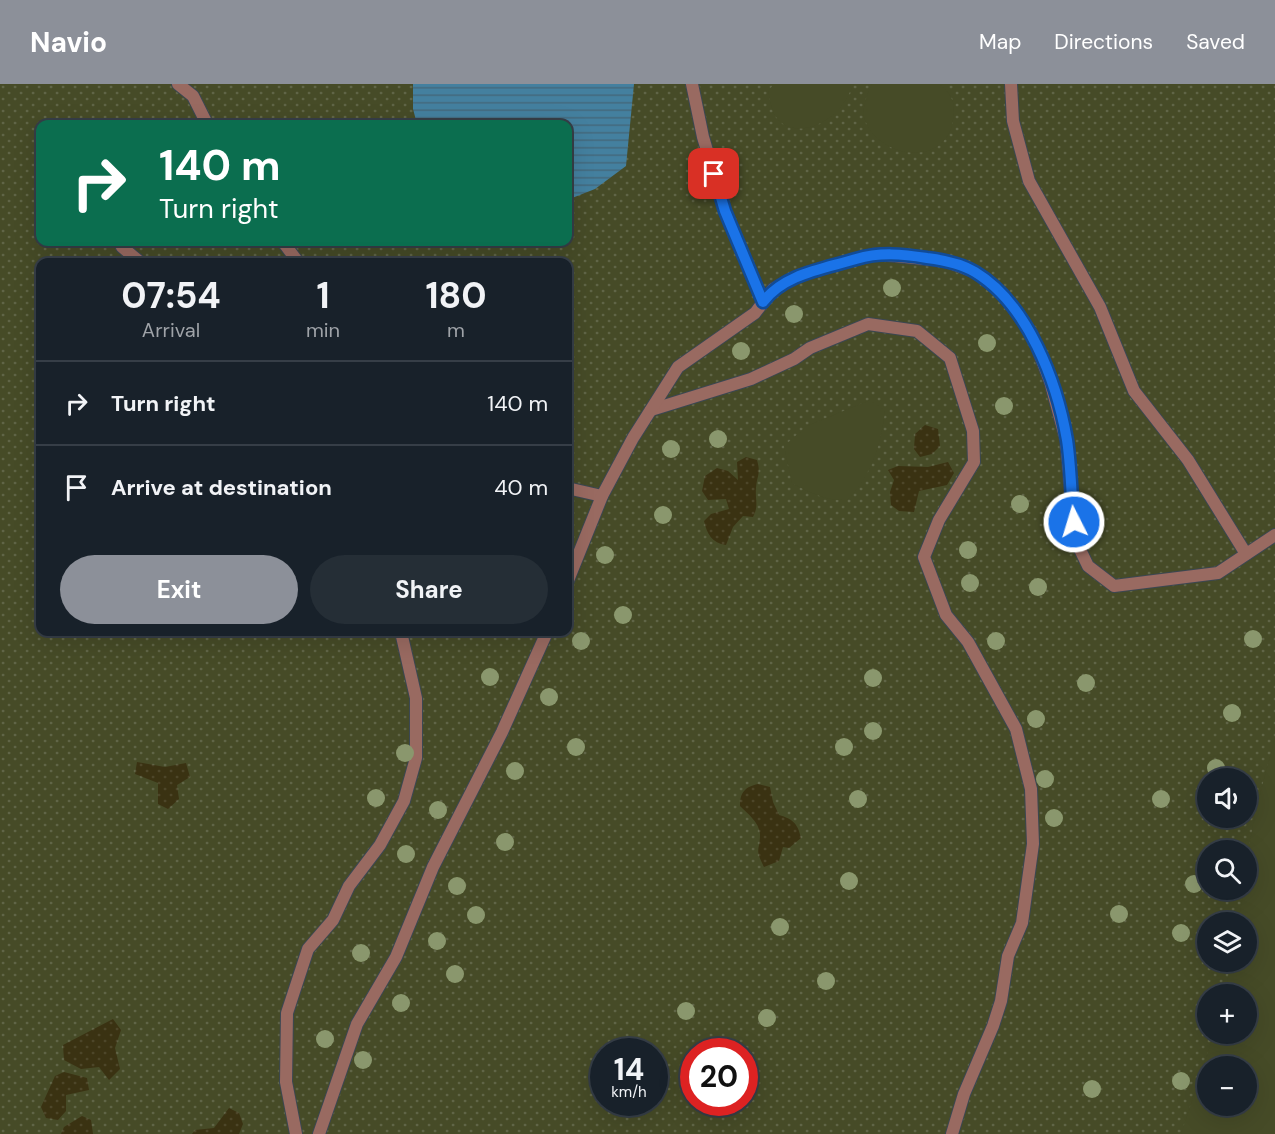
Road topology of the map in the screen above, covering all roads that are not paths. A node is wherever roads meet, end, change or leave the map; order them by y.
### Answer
1 (178, 84) edge
2 (692, 84) edge
3 (1011, 84) edge
4 (205, 120) edge
5 (122, 246) edge
6 (135, 258) edge
7 (763, 302) junction
8 (651, 410) junction
9 (572, 489) edge
10 (602, 496) junction
11 (1275, 535) edge
12 (1246, 554) junction
13 (572, 571) edge
14 (402, 636) edge
15 (545, 636) edge
16 (296, 1134) edge
17 (319, 1134) edge
18 (952, 1134) edge

1 - 4 lane
2 - 7 lane
3 - 12 lane
5 - 6 lane
7 - 8 lane
7 - 12 lane
8 - 10 lane
8 - 18 lane
9 - 10 lane
10 - 13 lane
11 - 12 lane
14 - 16 lane
15 - 17 lane

